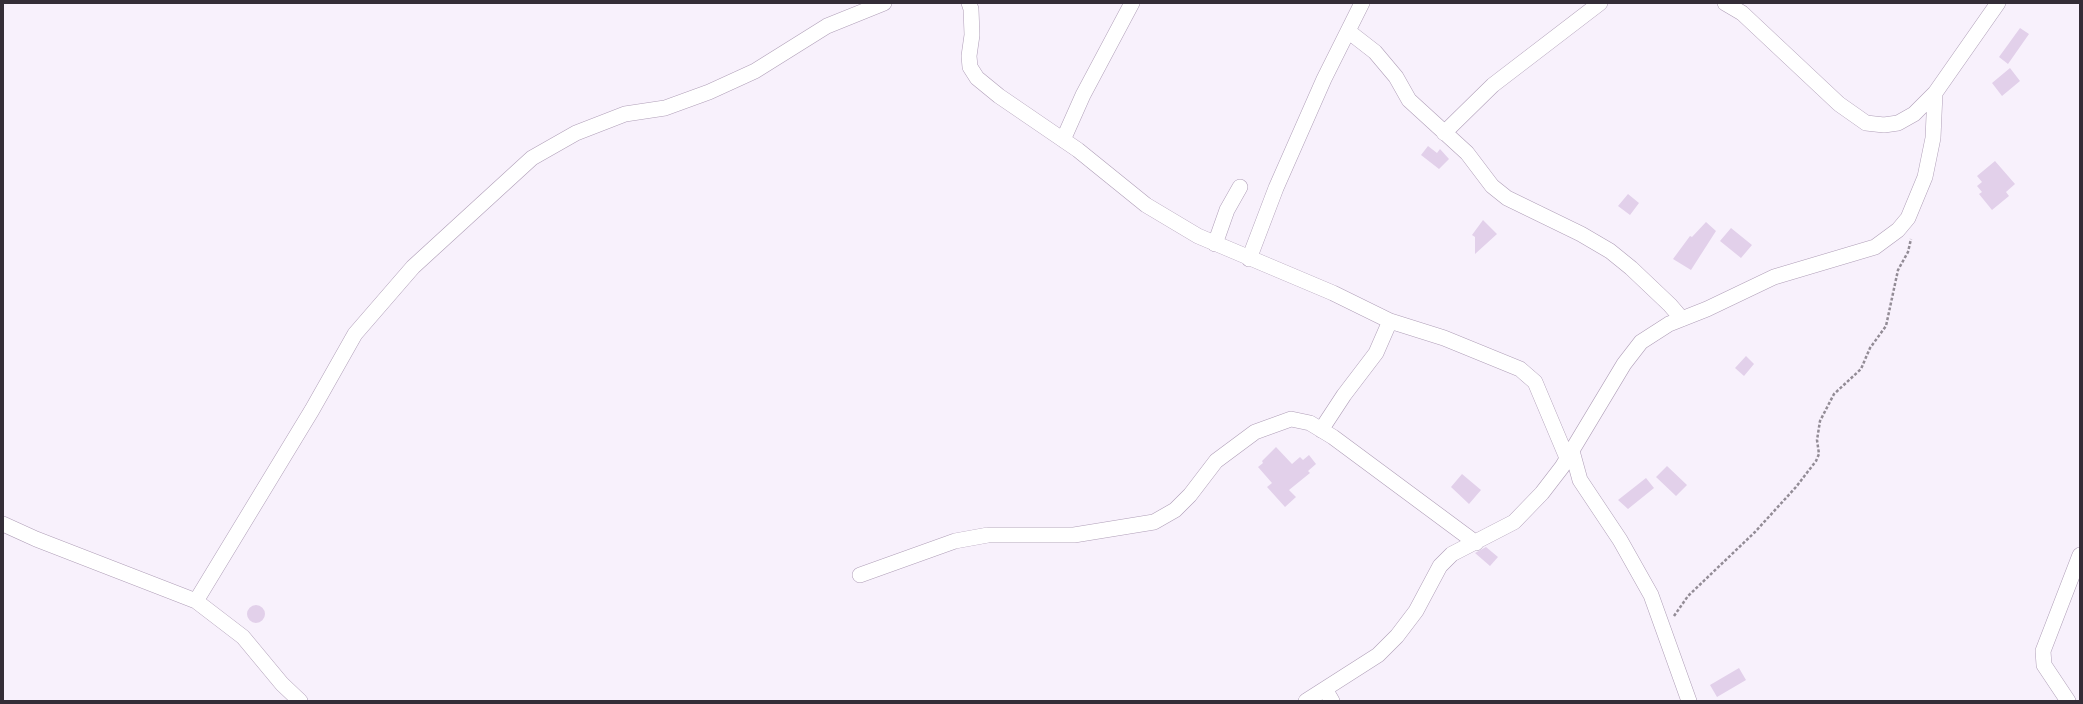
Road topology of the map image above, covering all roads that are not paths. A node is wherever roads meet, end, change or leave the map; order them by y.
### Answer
1 (884, 3) edge
2 (969, 3) edge
3 (1132, 3) edge
4 (1362, 3) edge
5 (1600, 3) edge
6 (1725, 3) edge
7 (1998, 3) edge
8 (1348, 30) junction
9 (1935, 93) junction
10 (1444, 133) junction
11 (1063, 140) junction
12 (1240, 187) dead end
13 (1215, 244) junction
14 (1249, 259) junction
15 (1682, 319) junction
16 (1390, 321) junction
17 (1321, 430) junction
18 (1569, 454) junction
19 (3, 524) edge
20 (1476, 543) junction
21 (2080, 555) edge
22 (860, 574) dead end
23 (196, 601) junction
24 (1329, 695) edge
25 (300, 701) edge
26 (1306, 701) edge
27 (1689, 701) edge
28 (2068, 701) edge

1 - 23 street
2 - 11 street
3 - 11 street
4 - 8 street
5 - 10 street
6 - 9 street
7 - 9 street
8 - 10 street
8 - 14 street
9 - 15 street
10 - 15 street
11 - 13 street
12 - 13 street
13 - 14 street
14 - 16 street
15 - 18 street
16 - 17 street
16 - 18 street
17 - 20 street
17 - 22 street
18 - 20 street
18 - 27 street
19 - 23 street
20 - 24 street
21 - 28 street
23 - 25 street
24 - 26 street

